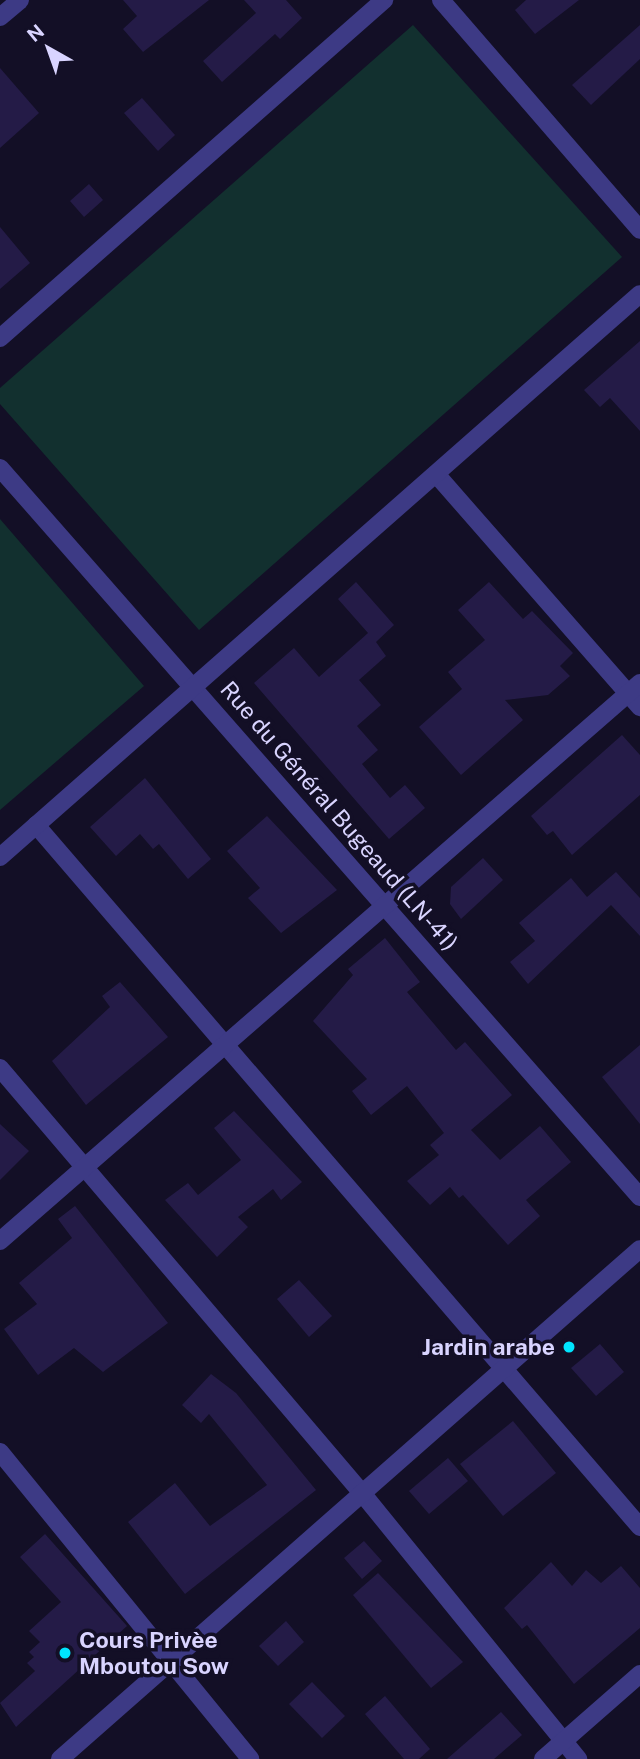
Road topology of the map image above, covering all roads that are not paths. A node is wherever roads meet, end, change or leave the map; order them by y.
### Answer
1 (20, 0) edge
2 (384, 0) edge
3 (441, 0) edge
4 (0, 17) edge
5 (640, 230) edge
6 (640, 294) edge
7 (0, 338) edge
8 (0, 468) edge
9 (436, 474) junction
10 (193, 687) junction
11 (634, 688) edge
12 (640, 707) edge
13 (36, 825) junction
14 (0, 857) edge
15 (384, 905) junction
16 (225, 1044) junction
17 (0, 1068) edge
18 (84, 1167) junction
19 (640, 1197) edge
20 (0, 1241) edge
21 (640, 1249) edge
22 (504, 1368) junction
23 (0, 1452) edge
24 (362, 1493) junction
25 (640, 1527) edge
26 (172, 1660) junction
27 (640, 1674) edge
28 (563, 1741) junction
29 (60, 1759) edge
30 (250, 1759) edge
31 (543, 1759) edge
32 (578, 1759) edge

1 - 4 street
2 - 7 street
3 - 5 street
6 - 9 street
8 - 10 street, Rue du Général Bugeaud (LN-41)
9 - 10 street
9 - 11 street
10 - 13 street
10 - 15 street, Rue du Général Bugeaud (LN-41)
11 - 12 street
11 - 15 street
13 - 14 street
13 - 16 street
15 - 16 street
15 - 19 street, Rue du Général Bugeaud (LN-41)
16 - 18 street
16 - 22 street
17 - 18 street
18 - 20 street
18 - 24 street
21 - 22 street
22 - 24 street
22 - 25 street
23 - 26 street
24 - 26 street
24 - 28 street
26 - 29 street
26 - 30 street
27 - 28 street
28 - 31 street
28 - 32 street

